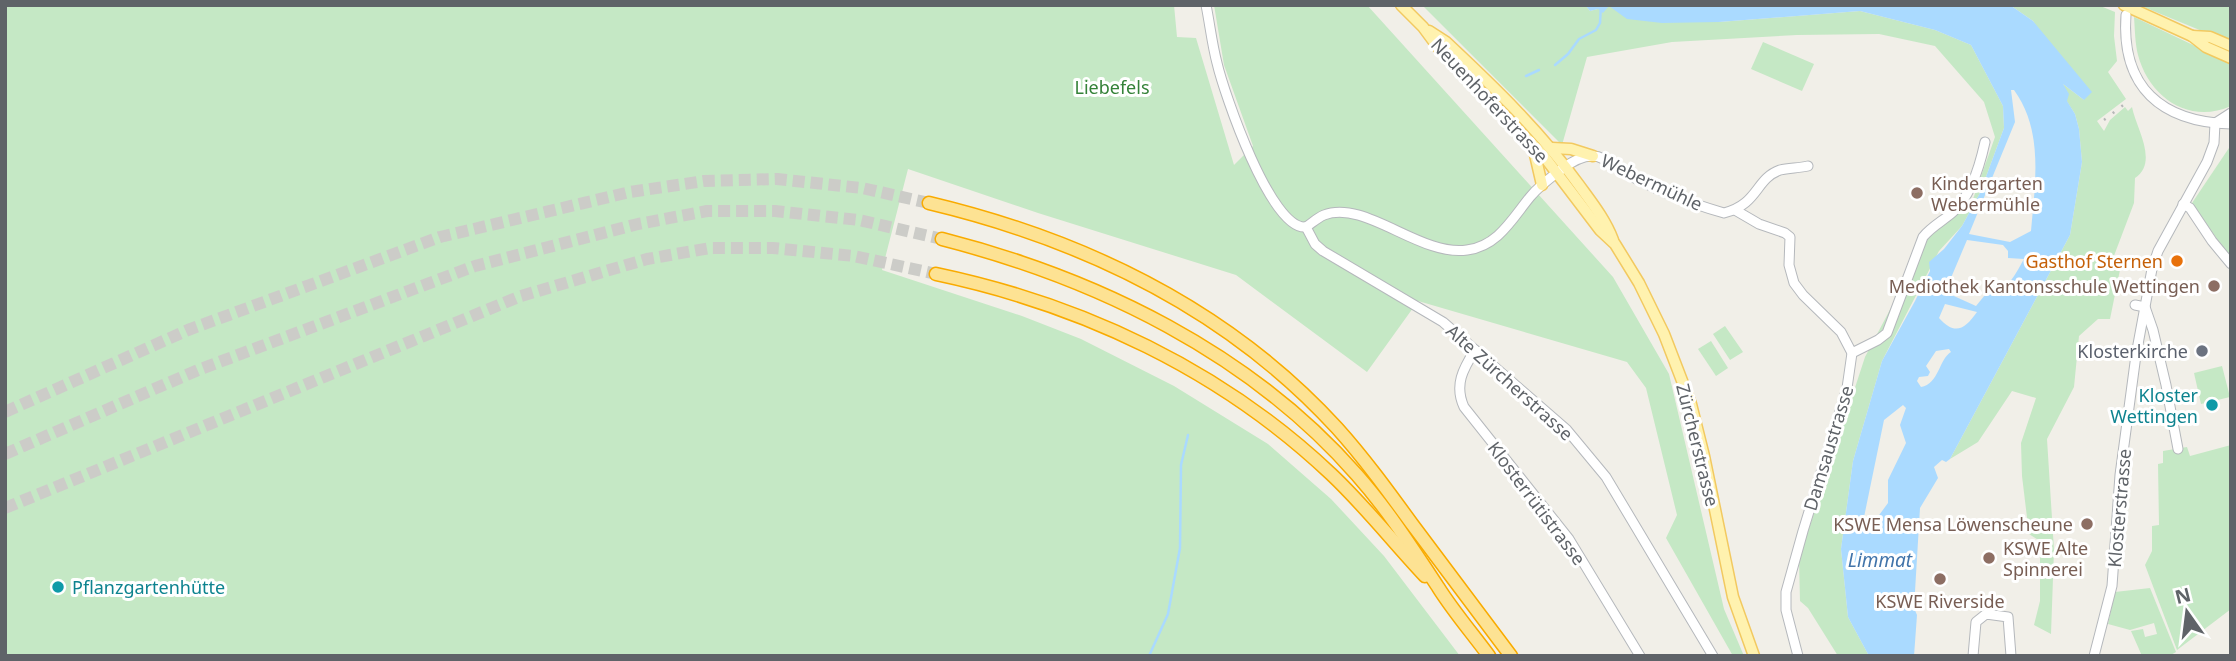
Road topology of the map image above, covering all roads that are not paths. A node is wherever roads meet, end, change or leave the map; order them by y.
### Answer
1 (1206, 5) edge
2 (1401, 5) edge
3 (2125, 10) edge
4 (1423, 27) junction
5 (2192, 36) junction
6 (2231, 46) edge
7 (2231, 58) edge
8 (2231, 113) edge
9 (2215, 123) junction
10 (2231, 124) edge
11 (1986, 142) dead end
12 (1532, 143) junction
13 (1552, 148) junction
14 (1593, 156) junction
15 (1808, 166) dead end
16 (1562, 169) junction
17 (1542, 185) junction
18 (929, 203) tunnel mouth
19 (2183, 204) junction
20 (1735, 210) junction
21 (1306, 226) junction
22 (942, 239) tunnel mouth
23 (2231, 264) edge
24 (936, 274) tunnel mouth
25 (2140, 306) junction
26 (1475, 350) junction
27 (1852, 353) junction
28 (2178, 449) dead end
29 (1438, 589) junction
30 (1489, 656) edge
31 (1511, 656) edge
32 (1640, 656) edge
33 (1713, 656) edge
34 (1754, 656) edge
35 (1798, 656) edge
36 (1973, 656) edge
37 (2011, 656) edge
38 (2094, 656) edge

1 - 21 street
2 - 4 main road, Neuenhoferstrasse
3 - 5 main road
3 - 9 street
4 - 12 main road, Neuenhoferstrasse
4 - 13 main road, Neuenhoferstrasse
5 - 6 main road
5 - 7 main road
8 - 9 street
9 - 10 street
9 - 19 street, Klosterstrasse
11 - 27 street
12 - 16 main road, Neuenhoferstrasse
12 - 17 main road
13 - 14 main road
13 - 16 main road, Neuenhoferstrasse
14 - 16 street, Webermühle
14 - 20 street, Webermühle
15 - 20 street
16 - 17 street, Webermühle
16 - 34 main road, Zürcherstrasse
17 - 21 street, Webermühle
18 - 31 highway
19 - 23 street
19 - 25 street, Klosterstrasse
20 - 27 street
21 - 26 street, Alte Zürcherstrasse
22 - 29 highway
24 - 29 highway
25 - 28 street
25 - 38 street, Klosterstrasse
26 - 32 street, Klosterrütistrasse
26 - 33 street, Alte Zürcherstrasse
27 - 35 street, Damsaustrasse
29 - 30 highway
36 - 37 street

